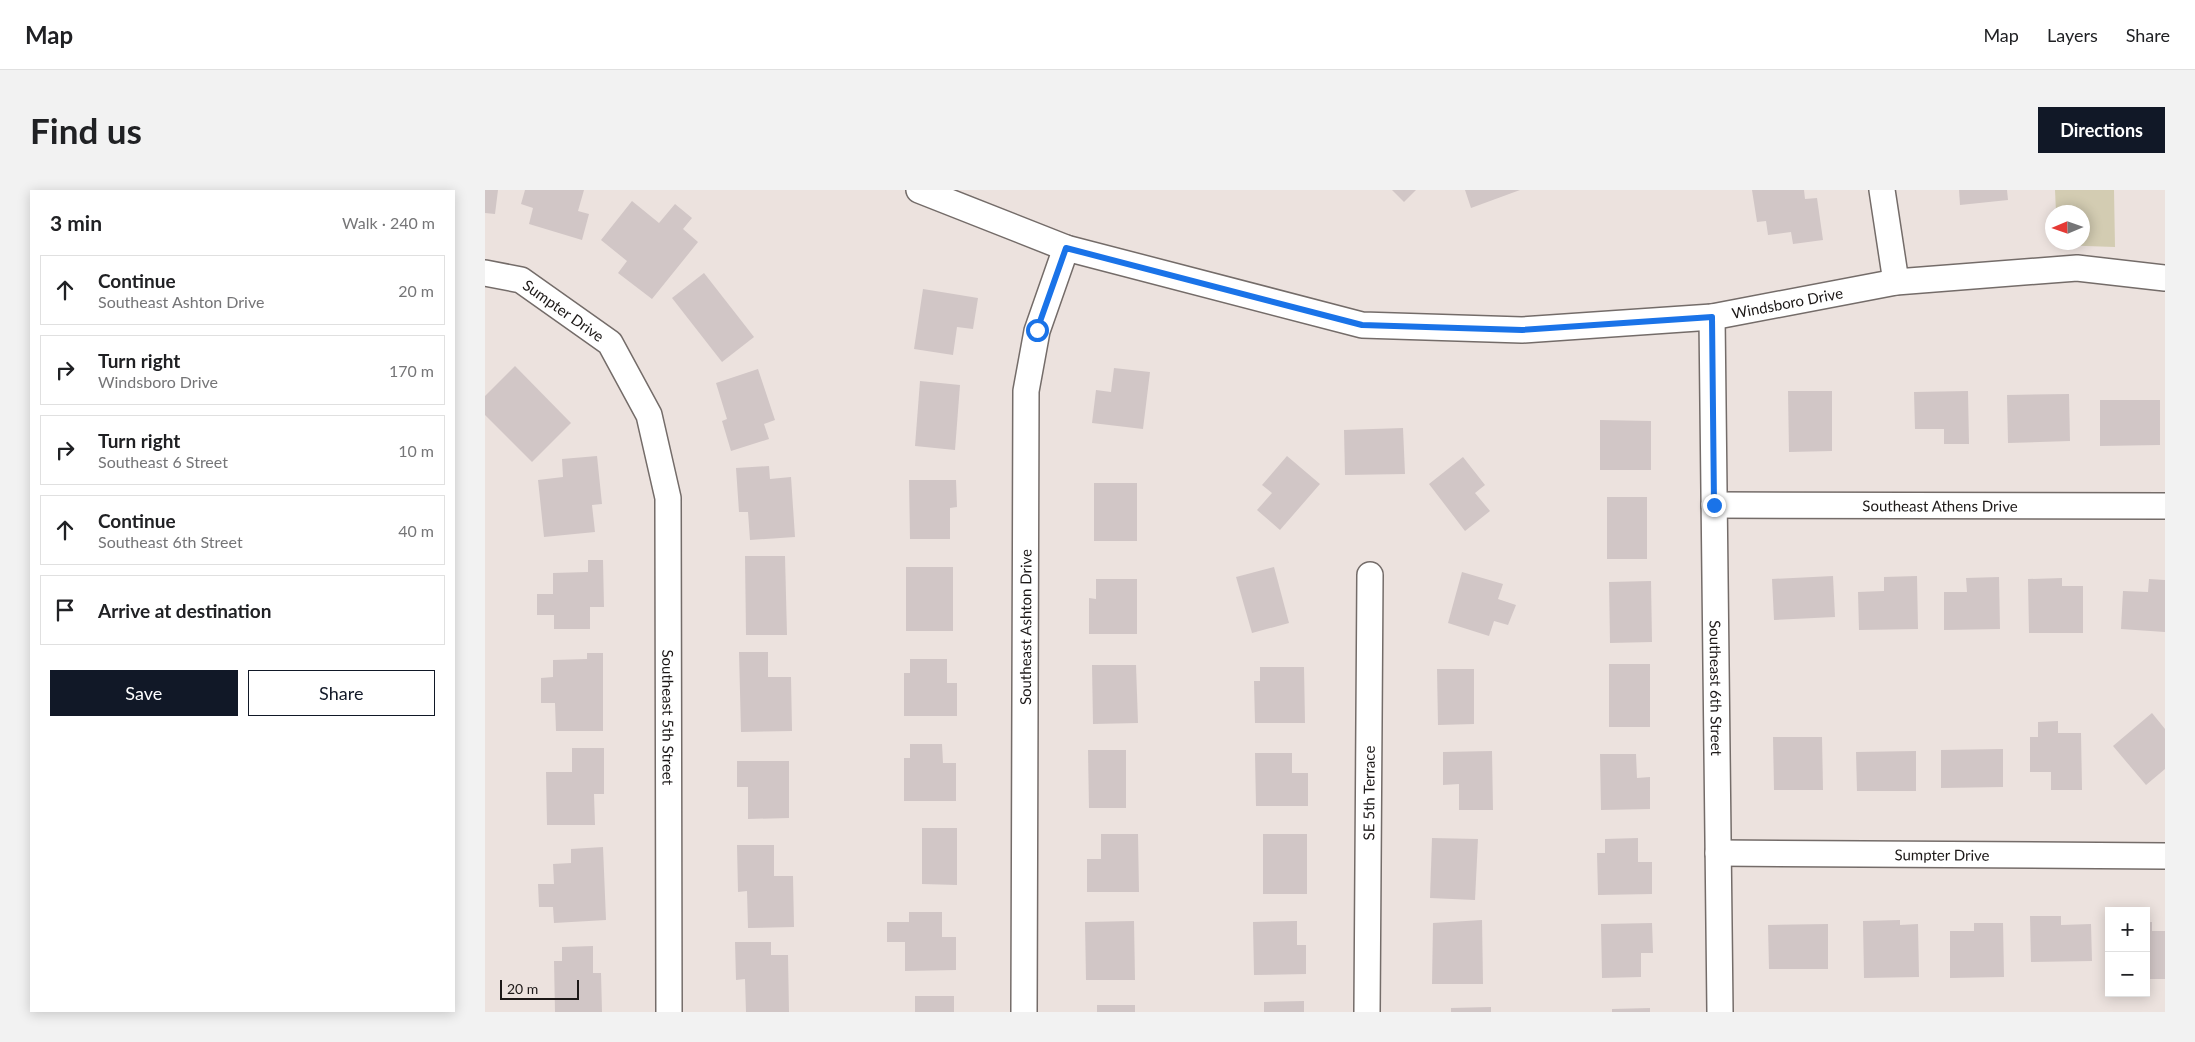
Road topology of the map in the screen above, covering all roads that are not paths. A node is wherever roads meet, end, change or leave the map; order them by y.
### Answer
1 (919, 190) edge
2 (1882, 190) edge
3 (1066, 248) junction
4 (485, 274) edge
5 (2165, 278) edge
6 (1896, 282) junction
7 (1712, 317) junction
8 (651, 426) joint
9 (1714, 505) junction
10 (2165, 506) edge
11 (1370, 575) dead end
12 (1718, 852) junction
13 (2165, 856) edge
14 (669, 1012) edge
15 (1024, 1012) edge
16 (1367, 1012) edge
17 (1720, 1012) edge

1 - 3 street, Windsboro Drive
2 - 6 street
3 - 7 street, Windsboro Drive
3 - 15 street, Southeast Ashton Drive
4 - 8 street, Sumpter Drive
5 - 6 street, Windsboro Drive
6 - 7 street, Windsboro Drive
7 - 9 street, Southeast 6th Street
8 - 14 street, Southeast 5th Street
9 - 10 street, Southeast Athens Drive
9 - 12 street, Southeast 6th Street
11 - 16 street, SE 5th Terrace
12 - 13 street, Sumpter Drive
12 - 17 street, Southeast 6th Street

